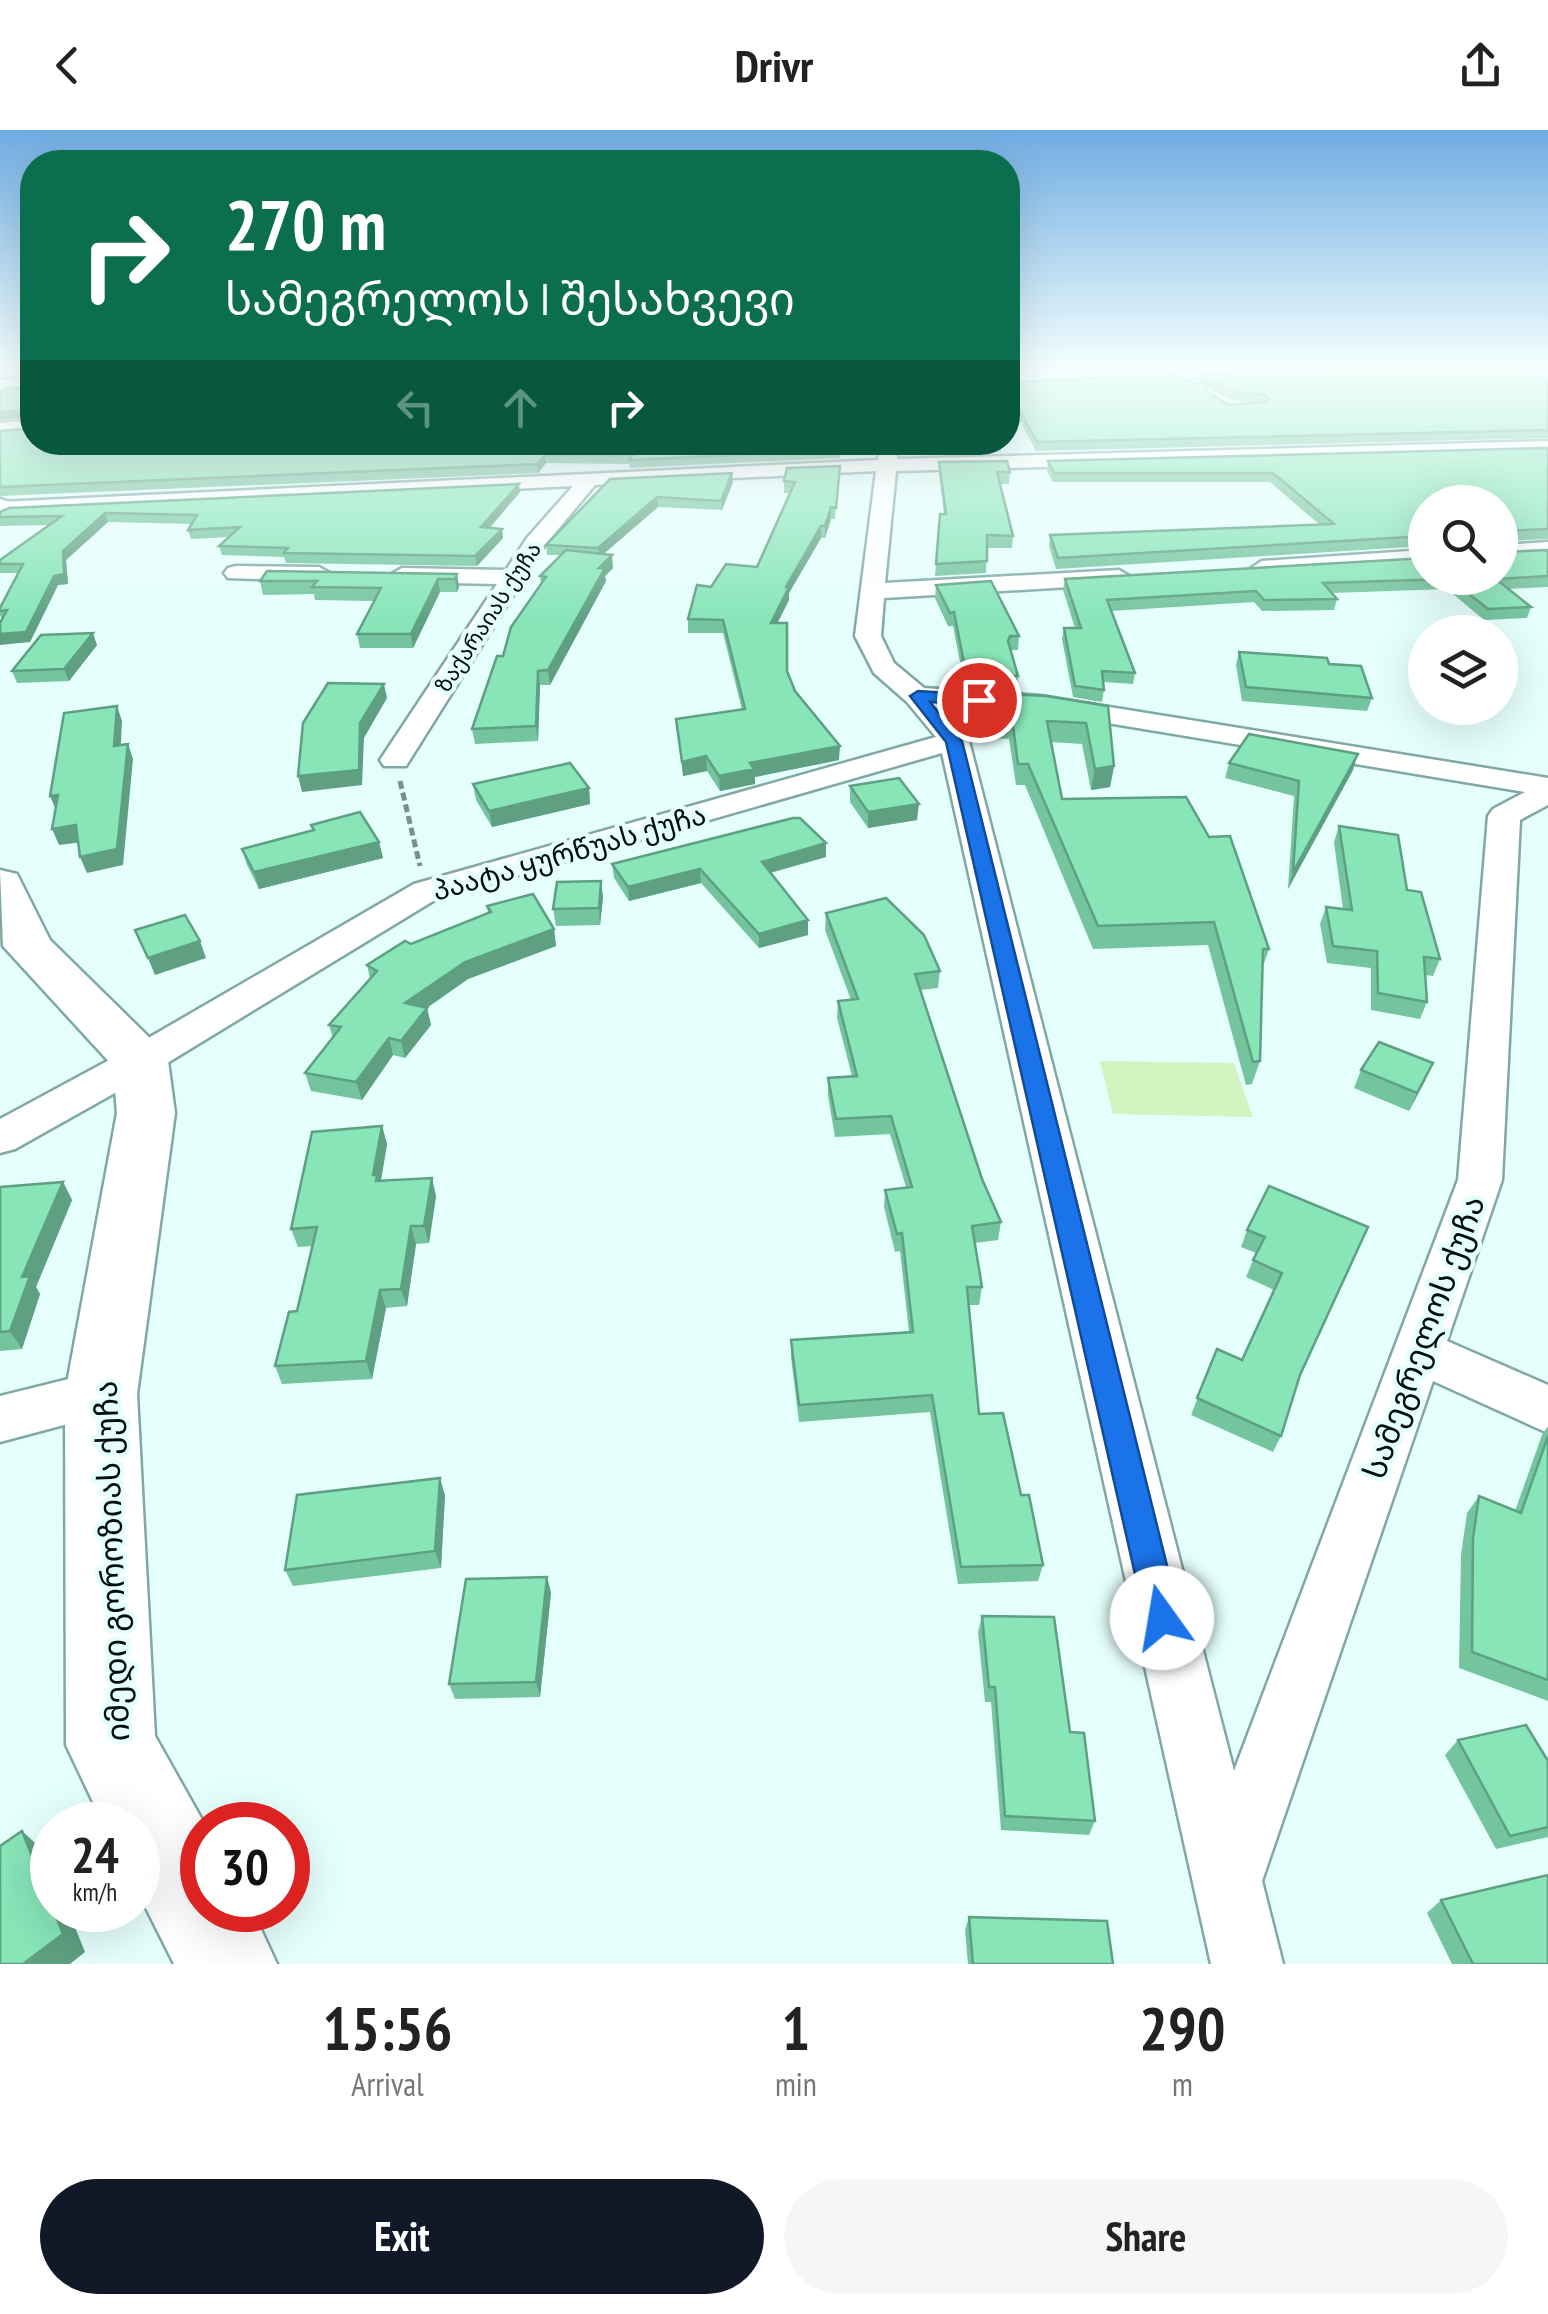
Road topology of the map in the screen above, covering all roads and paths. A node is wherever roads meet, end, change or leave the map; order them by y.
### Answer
1 (878, 455) edge
2 (889, 455) edge
3 (590, 480) junction
4 (0, 508) edge
5 (1548, 549) edge
6 (1518, 551) edge
7 (1408, 558) edge
8 (1229, 570) edge
9 (236, 573) dead end
10 (335, 574) edge
11 (375, 575) edge
12 (1150, 575) edge
13 (514, 577) junction
14 (874, 591) junction
15 (918, 696) junction
16 (954, 741) junction
17 (395, 760) joint
18 (1548, 790) edge
19 (0, 884) edge
20 (426, 892) junction
21 (140, 1062) junction
22 (0, 1138) edge
23 (1417, 1350) junction
24 (101, 1394) junction
25 (1548, 1410) edge
26 (0, 1419) edge
27 (1226, 1884) junction
28 (226, 1964) edge
29 (1247, 1964) edge

1 - 3 street
2 - 14 street
3 - 4 street
3 - 13 street, ზაქარაიას ქუჩა
5 - 6 street
7 - 8 street
9 - 10 street
11 - 13 street
12 - 14 street
13 - 17 street, ზაქარაიას ქუჩა
14 - 15 street
15 - 16 street
15 - 18 street
16 - 20 street, პაატა ყურწუას ქუჩა
16 - 27 street
17 - 20 path
18 - 23 street, სამეგრელოს ქუჩა
19 - 21 street
20 - 21 street, პაატა ყურწუას ქუჩა
21 - 22 street, პაატა ყურწუას ქუჩა
21 - 24 street, იმედი გოროზიას ქუჩა
23 - 25 street
23 - 27 street, სამეგრელოს ქუჩა
24 - 26 street
24 - 28 street, იმედი გოროზიას ქუჩა
27 - 29 street

